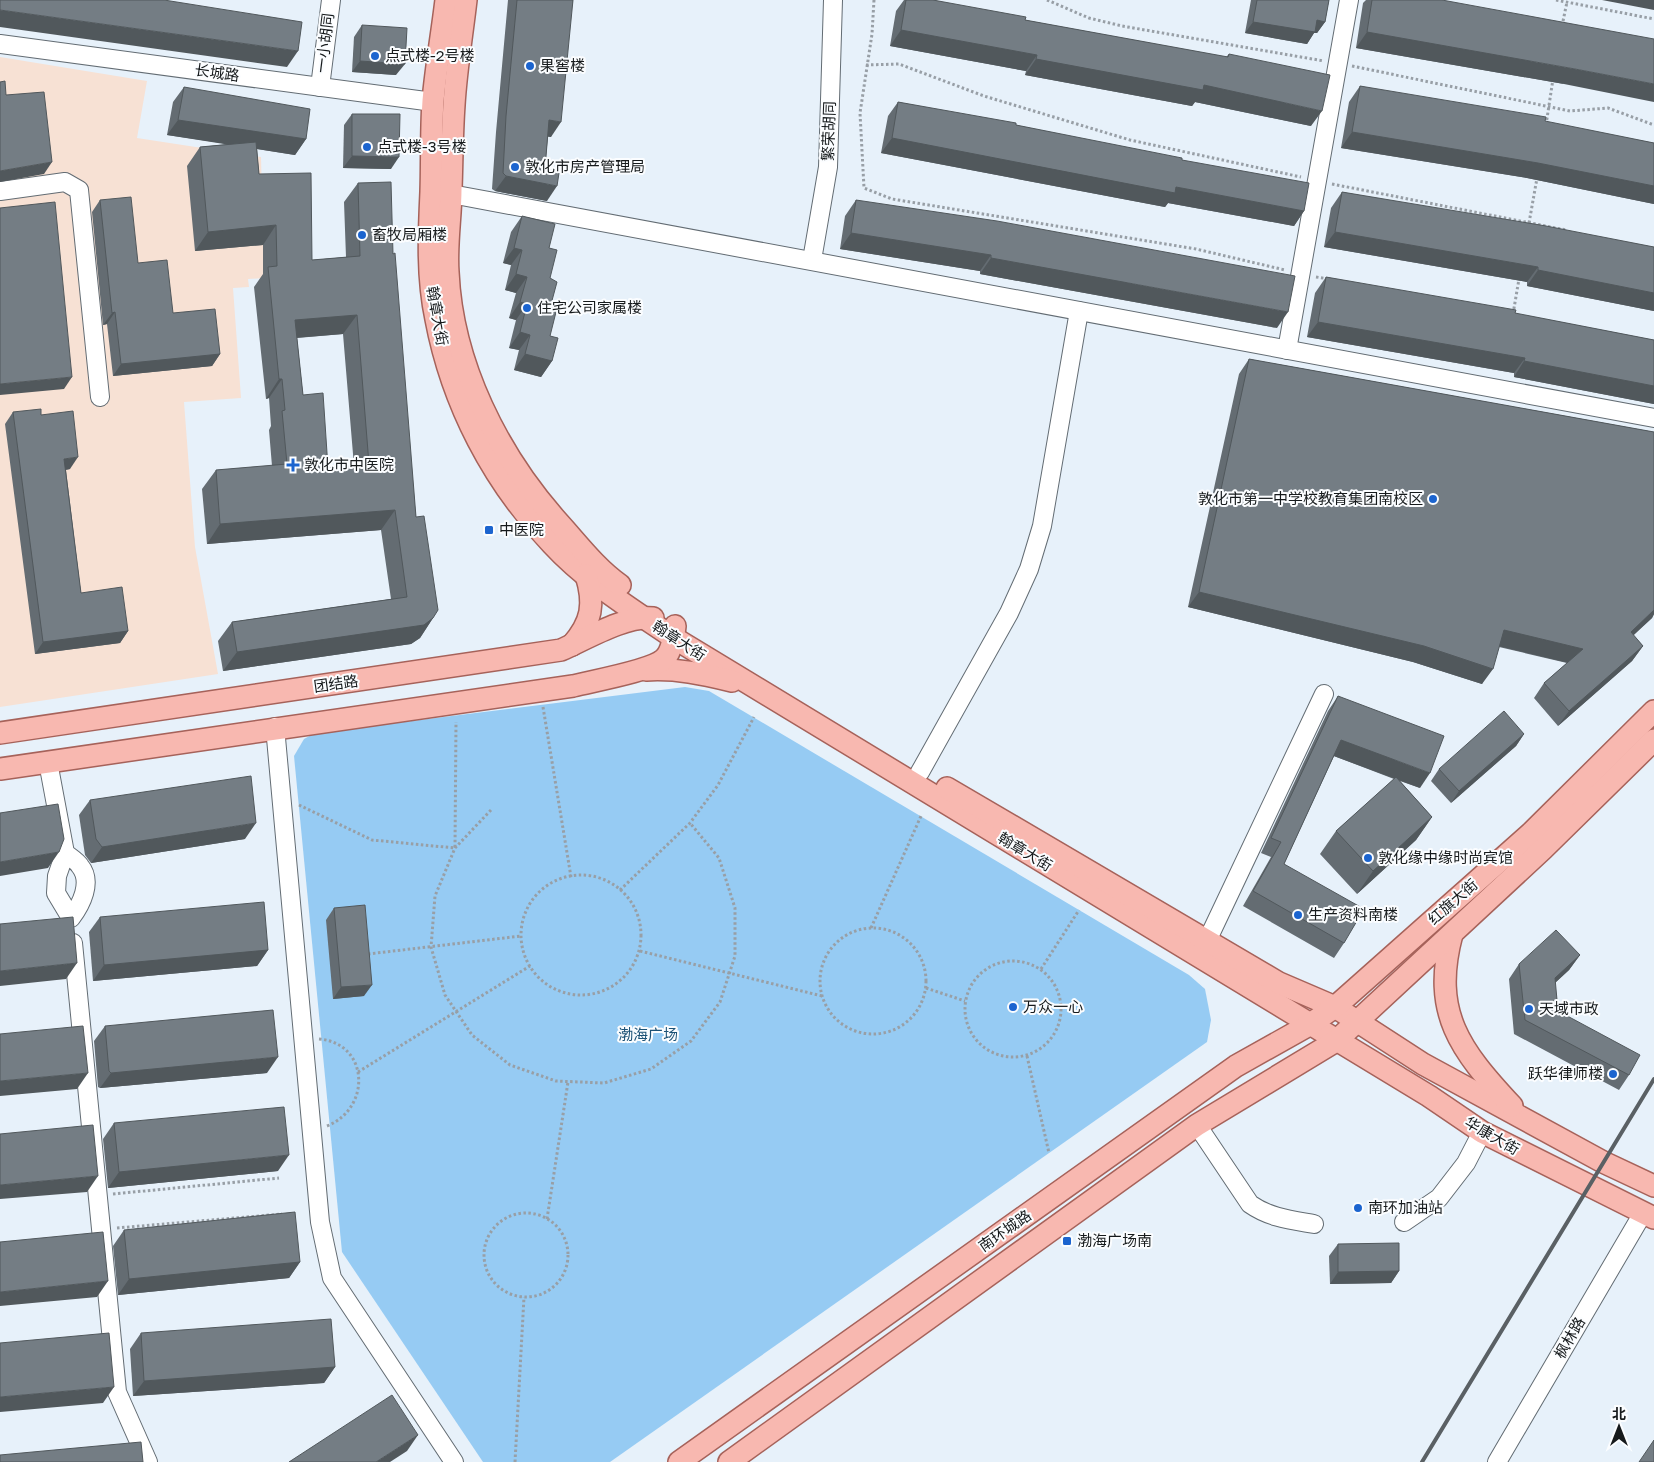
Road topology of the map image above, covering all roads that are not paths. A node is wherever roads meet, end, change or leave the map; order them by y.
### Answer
1 (331, 0) edge
2 (446, 0) edge
3 (466, 0) edge
4 (832, 0) edge
5 (1349, 0) edge
6 (0, 44) edge
7 (320, 87) junction
8 (433, 102) junction
9 (0, 192) edge
10 (451, 194) junction
11 (812, 260) junction
12 (1079, 311) junction
13 (1287, 350) junction
14 (100, 398) dead end
15 (1654, 418) edge
16 (586, 575) junction
17 (642, 617) junction
18 (672, 627) junction
19 (572, 646) junction
20 (638, 671) junction
21 (751, 685) junction
22 (1324, 694) dead end
23 (1654, 711) edge
24 (275, 727) junction
25 (0, 730) edge
26 (1654, 740) edge
27 (48, 762) junction
28 (0, 769) edge
29 (920, 772) junction
30 (65, 853) junction
31 (71, 918) junction
32 (1452, 934) junction
33 (1207, 941) junction
34 (1335, 1006) junction
35 (1360, 1021) junction
36 (1309, 1025) junction
37 (1336, 1041) junction
38 (1525, 1119) junction
39 (1197, 1124) junction
40 (1482, 1132) junction
41 (1654, 1186) edge
42 (1649, 1216) edge
43 (1404, 1222) dead end
44 (1314, 1224) dead end
45 (148, 1462) edge
46 (454, 1462) edge
47 (679, 1462) edge
48 (729, 1462) edge
49 (1497, 1462) edge

1 - 7 street, 一小胡同
2 - 8 main road, 翰章大街
3 - 10 main road, 翰章大街
4 - 11 street, 繁荣胡同
5 - 13 street
6 - 7 street, 长城路
7 - 8 street, 长城路
8 - 16 main road, 翰章大街
9 - 14 street
10 - 11 street
10 - 18 main road, 翰章大街
11 - 12 street
12 - 13 street
12 - 29 street
13 - 15 street
16 - 17 main road, 翰章大街
16 - 19 main road
17 - 18 main road, 团结路
17 - 19 main road, 团结路
18 - 20 main road
18 - 21 main road, 翰章大街
18 - 29 main road, 翰章大街
19 - 25 main road, 团结路
20 - 21 main road
20 - 24 main road
21 - 36 main road, 翰章大街
22 - 33 street
23 - 34 main road, 红旗大街
24 - 27 main road
24 - 46 street
26 - 32 main road, 红旗大街
27 - 28 main road
27 - 30 street
29 - 33 main road, 翰章大街
30 - 31 street
30 - 31 street
31 - 45 street
32 - 35 main road, 红旗大街
32 - 38 main road
33 - 34 main road, 翰章大街
34 - 35 main road, 华康大街
34 - 36 main road, 南环城路
35 - 37 main road, 南环城路
35 - 38 main road, 华康大街
36 - 37 main road, 翰章大街
36 - 47 main road, 南环城路
37 - 39 main road, 南环城路
37 - 40 main road, 华康大街
38 - 41 main road, 华康大街
39 - 44 street
39 - 48 main road, 南环城路
40 - 42 main road, 华康大街
40 - 43 street
42 - 49 street, 枫林路

